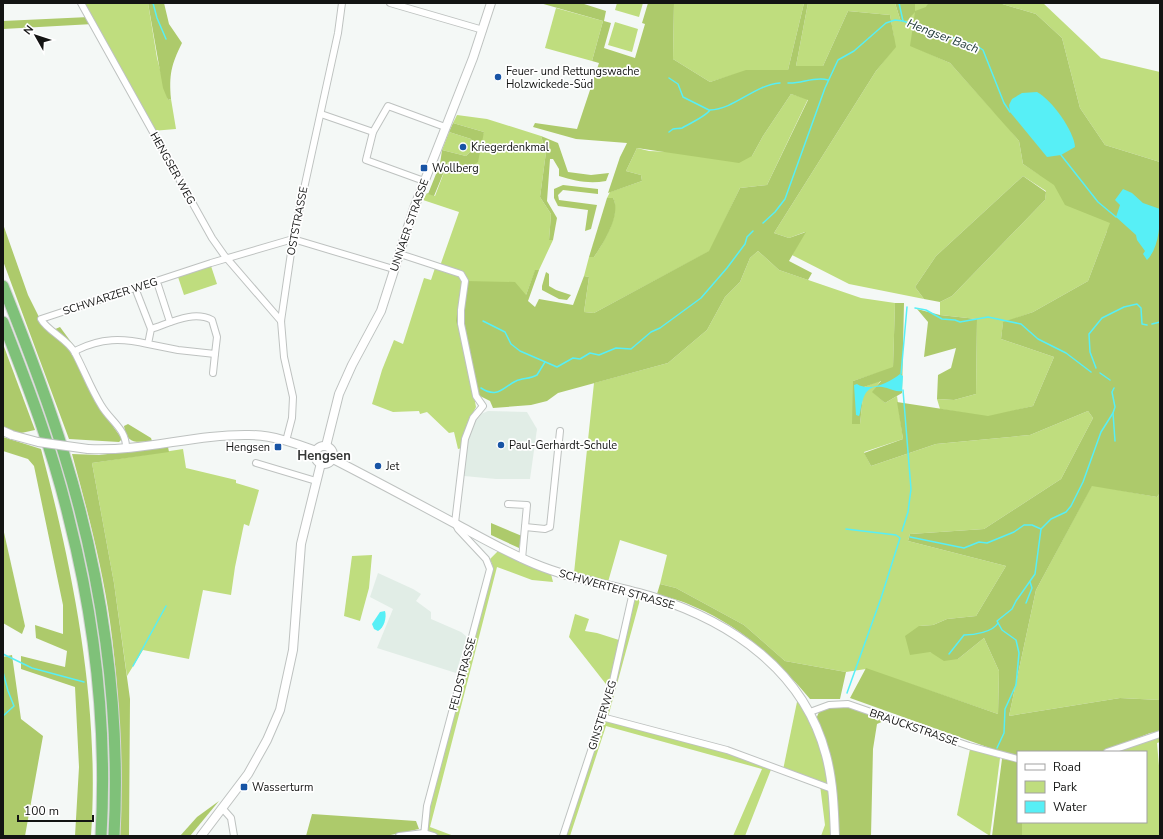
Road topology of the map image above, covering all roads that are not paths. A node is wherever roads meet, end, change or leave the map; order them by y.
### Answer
1 (81, 3) edge
2 (342, 3) edge
3 (390, 3) edge
4 (490, 3) edge
5 (483, 30) junction
6 (321, 114) junction
7 (445, 127) junction
8 (373, 132) junction
9 (424, 181) junction
10 (293, 239) junction
11 (403, 255) dead end
12 (227, 258) junction
13 (394, 268) junction
14 (158, 285) dead end
15 (3, 286) edge
16 (137, 293) dead end
17 (281, 321) junction
18 (3, 322) edge
19 (170, 322) junction
20 (151, 329) junction
21 (148, 344) junction
22 (76, 353) junction
23 (215, 354) junction
24 (212, 373) dead end
25 (3, 431) edge
26 (560, 431) dead end
27 (286, 441) junction
28 (326, 446) junction
29 (126, 449) junction
30 (316, 451) junction
31 (332, 459) junction
32 (256, 463) dead end
33 (321, 464) junction
34 (316, 481) junction
35 (508, 504) dead end
36 (455, 523) junction
37 (525, 527) junction
38 (522, 559) junction
39 (633, 592) junction
40 (810, 712) junction
41 (602, 717) junction
42 (1160, 734) edge
43 (1111, 751) edge
44 (1017, 759) edge
45 (832, 789) junction
46 (223, 809) junction
47 (424, 834) edge
48 (101, 836) edge
49 (114, 836) edge
50 (201, 836) edge
51 (234, 836) edge
52 (399, 836) edge
53 (434, 836) edge
54 (563, 836) edge
55 (836, 836) edge

1 - 12 street, HENGSER WEG
2 - 6 street, OSTSTRASSE
3 - 5 street
4 - 5 main road, UNNAER STRASSE
5 - 7 main road, UNNAER STRASSE
6 - 8 street
6 - 10 street, OSTSTRASSE
7 - 8 street
7 - 9 main road, UNNAER STRASSE
8 - 9 street
9 - 13 main road, UNNAER STRASSE
10 - 12 street
10 - 13 street
10 - 17 street, OSTSTRASSE
11 - 36 street
12 - 17 street, HENGSER WEG
12 - 22 street, SCHWARZER WEG
13 - 28 main road, UNNAER STRASSE
14 - 19 street
15 - 49 highway
16 - 20 street
17 - 27 street, OSTSTRASSE
18 - 48 highway
19 - 20 street
19 - 23 street
20 - 21 street
21 - 22 street
21 - 23 street
22 - 29 street
23 - 24 street
25 - 29 main road, bridge
26 - 37 street
27 - 29 main road
27 - 30 main road
28 - 30 main road
28 - 31 main road
30 - 33 main road
31 - 33 main road
31 - 36 main road, SCHWERTER STRASSE
32 - 34 street
33 - 34 main road
34 - 46 main road
35 - 37 street
36 - 38 main road, SCHWERTER STRASSE
36 - 47 street, FELDSTRASSE
37 - 38 street
38 - 39 main road, SCHWERTER STRASSE
39 - 40 main road, SCHWERTER STRASSE
39 - 41 street, GINSTERWEG
40 - 44 street, BRAUCKSTRASSE
40 - 45 main road, SCHWERTER STRASSE
41 - 45 street
41 - 54 street, GINSTERWEG
42 - 43 street
45 - 55 main road, SCHWERTER STRASSE
46 - 50 main road
46 - 51 street
47 - 52 street
47 - 53 street

